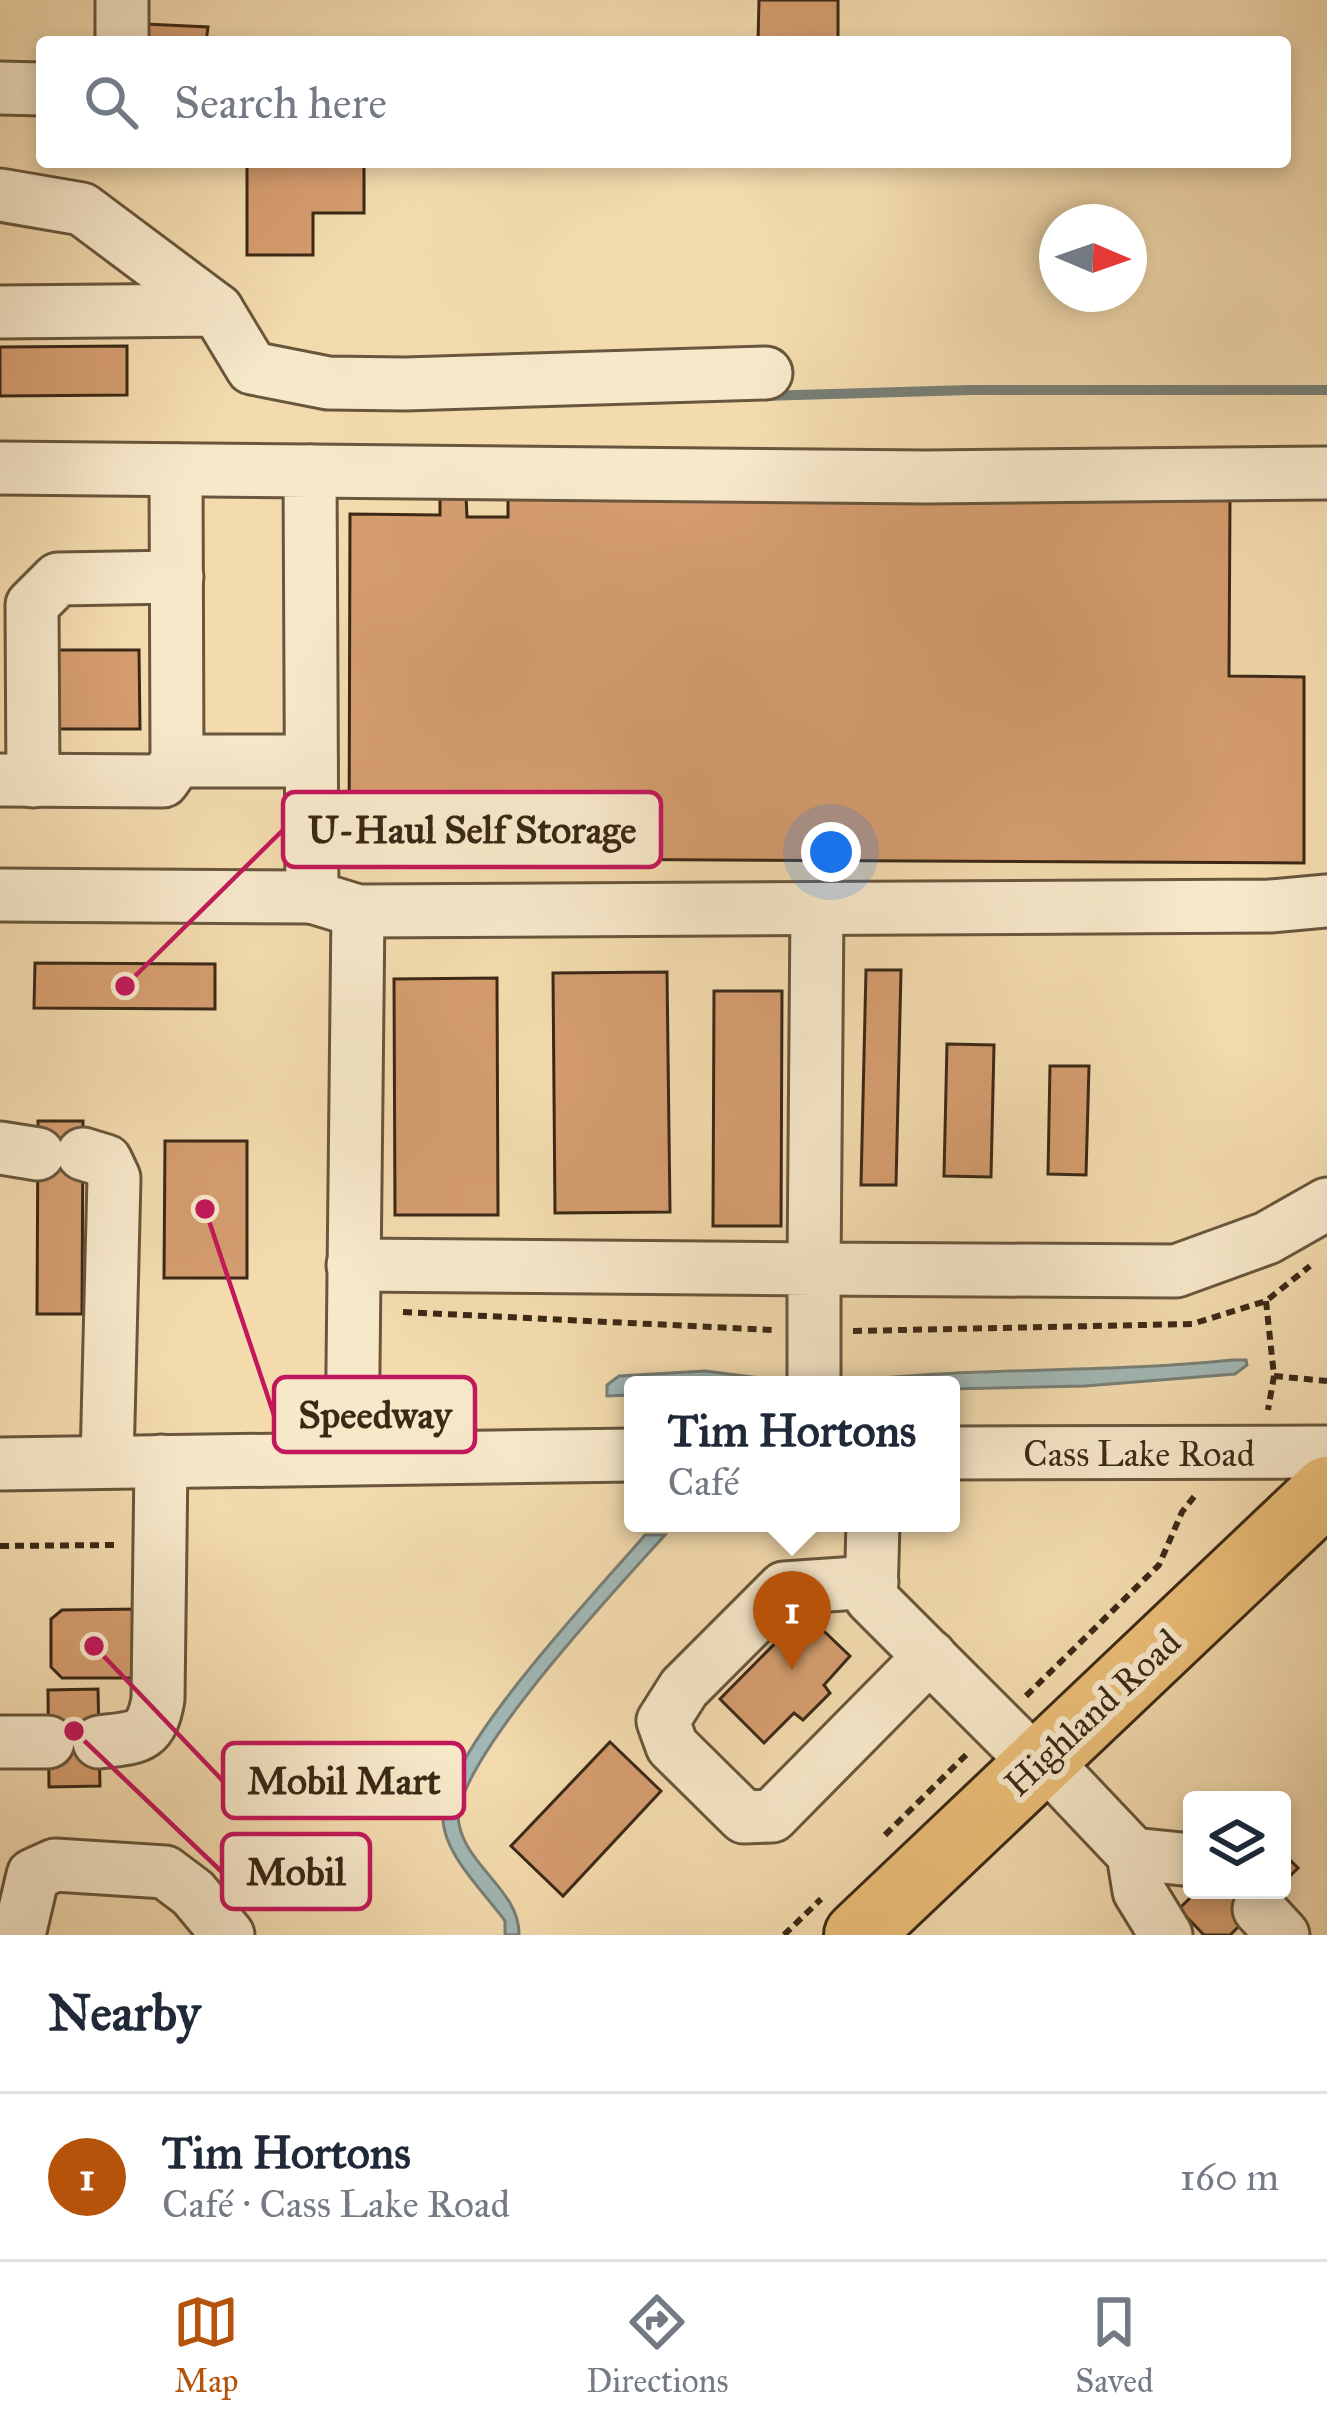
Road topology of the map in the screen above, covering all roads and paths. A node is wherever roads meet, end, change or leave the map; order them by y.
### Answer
1 (122, 0) edge
2 (122, 36) edge
3 (0, 88) edge
4 (36, 89) edge
5 (0, 196) edge
6 (217, 310) junction
7 (0, 312) edge
8 (766, 373) dead end
9 (0, 468) edge
10 (176, 470) junction
11 (310, 471) junction
12 (1327, 473) edge
13 (177, 577) junction
14 (177, 761) junction
15 (311, 761) junction
16 (16, 780) edge
17 (0, 895) edge
18 (1327, 901) edge
19 (335, 904) junction
20 (817, 910) junction
21 (40, 1152) edge
22 (1327, 1204) edge
23 (353, 1264) junction
24 (814, 1270) junction
25 (1266, 1301) dead end
26 (814, 1376) edge
27 (1274, 1376) junction
28 (1327, 1381) edge
29 (1327, 1452) edge
30 (960, 1453) edge
31 (1231, 1453) junction
32 (624, 1455) edge
33 (352, 1458) junction
34 (161, 1461) junction
35 (107, 1462) junction
36 (0, 1464) edge
37 (1327, 1490) edge
38 (873, 1532) edge
39 (160, 1545) junction
40 (0, 1546) edge
41 (872, 1582) junction
42 (920, 1666) junction
43 (99, 1742) dead end
44 (1026, 1748) junction
45 (883, 1838) dead end
46 (1133, 1854) junction
47 (1183, 1859) edge
48 (860, 1920) edge
49 (20, 1935) edge
50 (228, 1935) edge
51 (784, 1935) edge
52 (1166, 1935) edge

1 - 2 street
3 - 4 street
5 - 6 street
6 - 7 street
6 - 8 street
9 - 10 street
10 - 11 street
10 - 13 street
11 - 12 street
11 - 15 street
13 - 14 street
13 - 16 street
14 - 15 street
14 - 16 street
15 - 19 street
17 - 19 street
18 - 20 street
19 - 20 street
19 - 23 street
20 - 24 street
21 - 35 street
22 - 24 street
23 - 24 street
23 - 33 street
24 - 26 street
25 - 27 path
27 - 28 path
27 - 31 path
29 - 31 street, Cass Lake Road
30 - 31 street, Cass Lake Road
31 - 44 path
32 - 33 street
33 - 34 street
34 - 35 street
34 - 39 street
35 - 36 street
37 - 44 highway, Highland Road
38 - 41 street
39 - 40 path
39 - 43 street
41 - 42 street
41 - 42 street
42 - 44 street
44 - 45 path
44 - 46 street
44 - 48 highway, Highland Road
46 - 47 street
46 - 52 street
48 - 51 path
49 - 50 street

